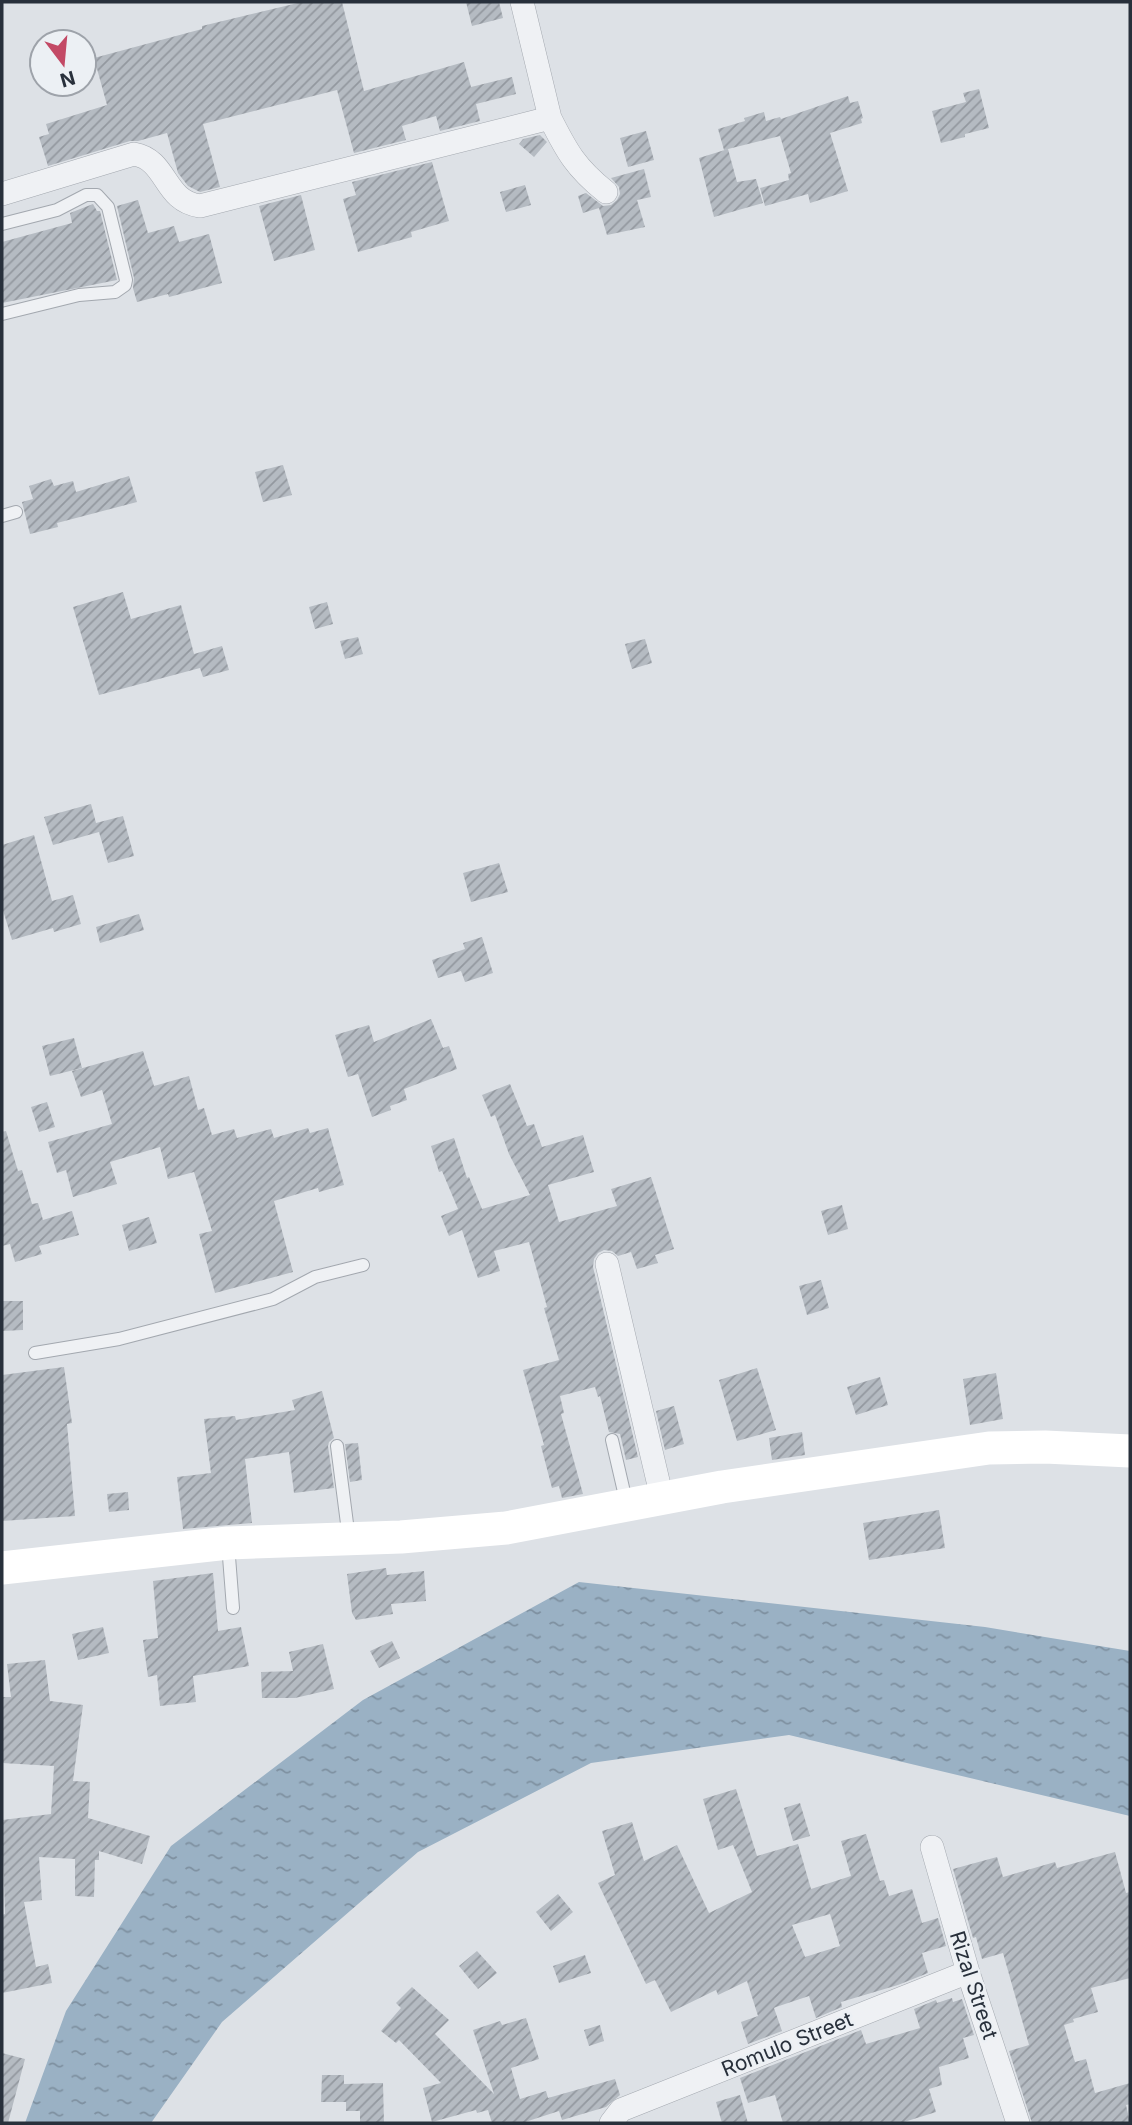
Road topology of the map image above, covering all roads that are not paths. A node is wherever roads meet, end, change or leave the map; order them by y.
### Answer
1 (522, 2) edge
2 (550, 118) junction
3 (606, 192) dead end
4 (2, 194) edge
5 (2, 224) edge
6 (2, 314) edge
7 (16, 513) dead end
8 (2, 516) edge
9 (607, 1264) dead end
10 (363, 1265) dead end
11 (35, 1353) dead end
12 (612, 1440) dead end
13 (337, 1446) dead end
14 (1130, 1451) edge
15 (662, 1498) junction
16 (628, 1505) junction
17 (349, 1539) junction
18 (228, 1543) junction
19 (2, 1568) edge
20 (233, 1608) dead end
21 (932, 1847) dead end
22 (968, 1972) junction
23 (611, 2123) edge
24 (1018, 2123) edge

1 - 2 street
2 - 3 street
2 - 4 street
5 - 6 lane
7 - 8 lane
9 - 15 street
10 - 11 lane
12 - 16 lane
13 - 17 lane
14 - 15 street
15 - 16 street
16 - 17 street
17 - 18 street
18 - 19 street
18 - 20 lane
21 - 22 street, Rizal Street
22 - 23 street, Romulo Street
22 - 24 street, Rizal Street

